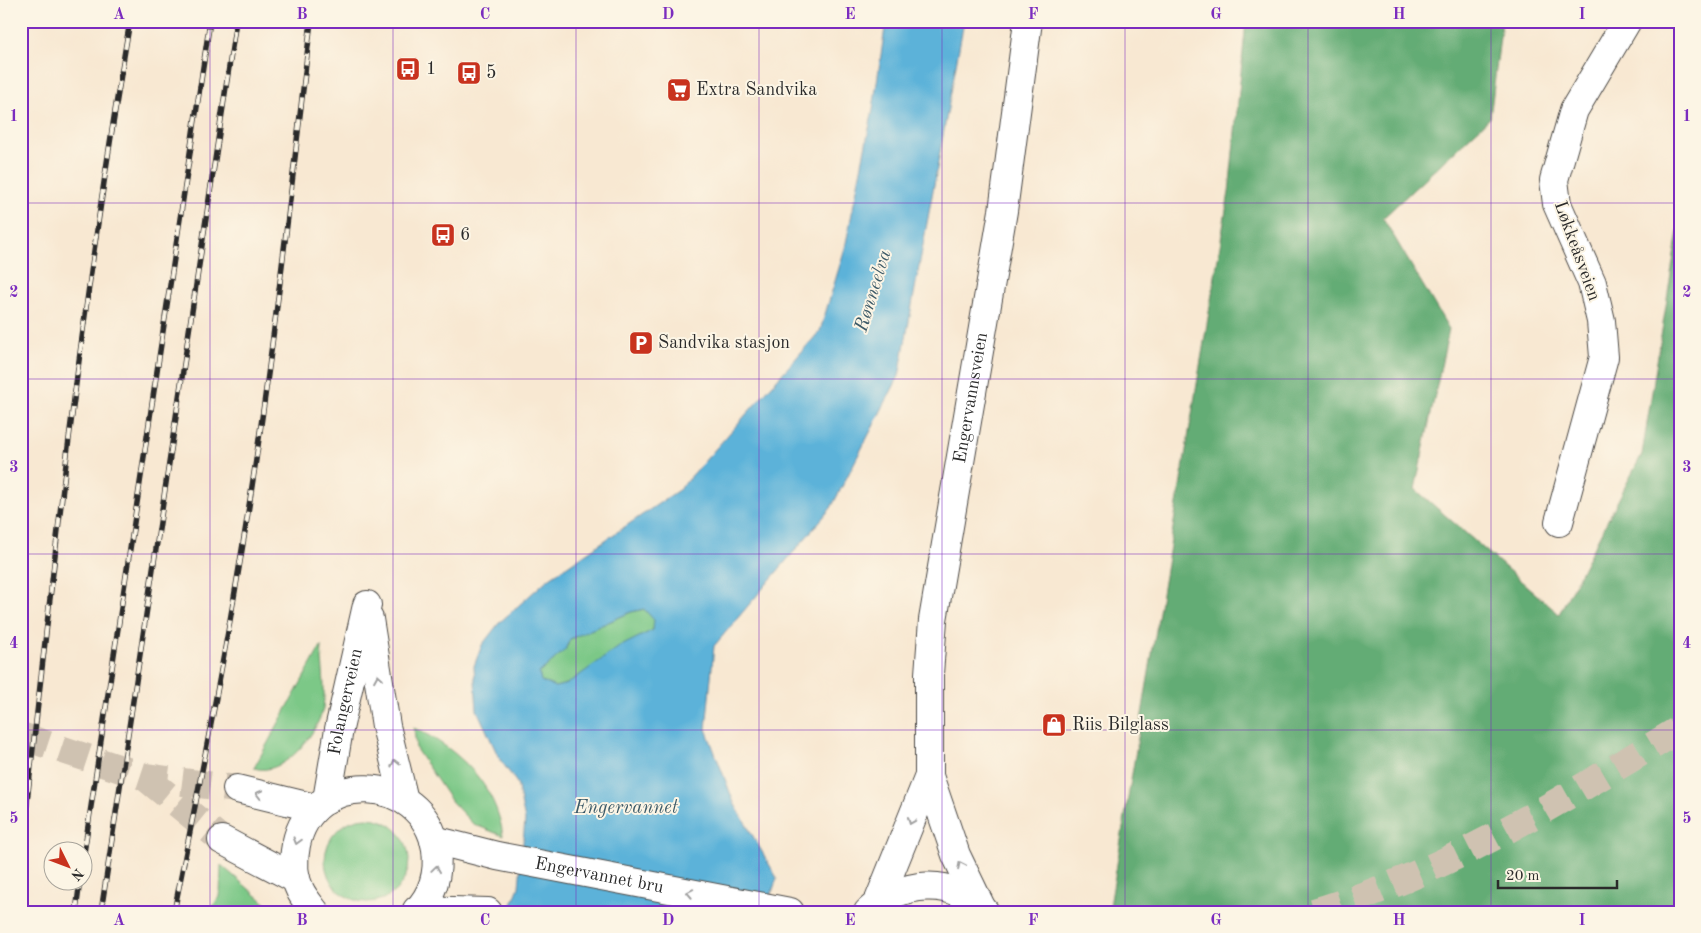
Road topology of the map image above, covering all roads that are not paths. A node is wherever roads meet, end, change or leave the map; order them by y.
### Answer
1 (1028, 21) edge
2 (1627, 21) edge
3 (1559, 522) dead end
4 (929, 776) junction
5 (237, 788) tunnel mouth
6 (404, 800) junction
7 (321, 804) junction
8 (222, 840) tunnel mouth
9 (434, 840) junction
10 (296, 879) junction
11 (874, 906) edge
12 (983, 910) edge
13 (416, 911) edge
14 (486, 911) edge
15 (315, 912) edge
16 (790, 912) edge

1 - 4 main road, Engervannsveien
2 - 3 main road, Løkkeåsveien
4 -> 11 main road, Engervannsveien
12 -> 4 main road, Engervannsveien
7 -> 5 main road
6 - 7 main road
6 -> 7 main road, Folangerveien
6 - 9 main road
7 -> 10 main road
8 - 10 main road
13 -> 9 main road
16 -> 9 main road, Engervannet bru
10 - 15 main road
11 - 12 main road
13 - 14 main road

